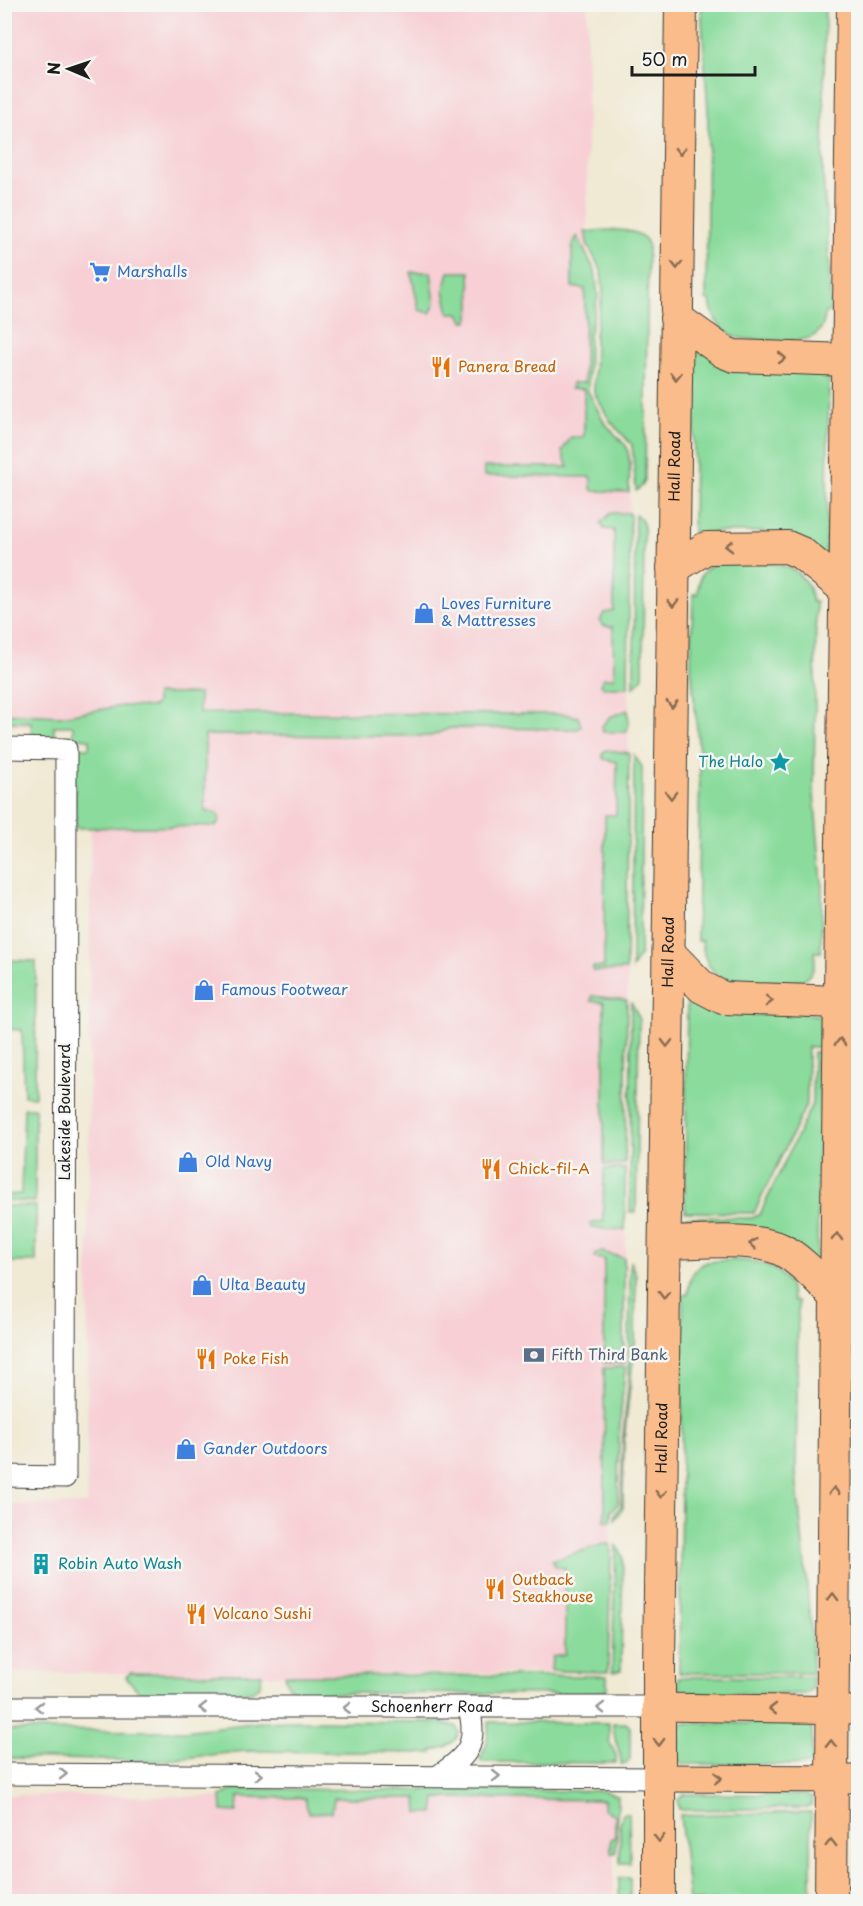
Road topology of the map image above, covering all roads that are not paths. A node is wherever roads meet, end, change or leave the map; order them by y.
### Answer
1 (681, 4) edge
2 (853, 4) edge
3 (854, 317) edge
4 (676, 318) junction
5 (854, 361) edge
6 (673, 568) junction
7 (845, 589) junction
8 (4, 748) edge
9 (849, 950) edge
10 (669, 953) junction
11 (849, 1002) edge
12 (665, 1243) junction
13 (836, 1296) junction
14 (4, 1476) edge
15 (4, 1707) edge
16 (659, 1707) junction
17 (469, 1708) junction
18 (845, 1710) edge
19 (4, 1774) edge
20 (438, 1776) junction
21 (659, 1778) junction
22 (844, 1779) edge
23 (659, 1902) edge
24 (831, 1902) edge

1 -> 4 highway, Hall Road
2 - 3 highway
3 - 5 highway
4 -> 5 highway
4 -> 6 highway, Hall Road
5 - 7 highway
7 -> 6 highway
6 -> 10 highway, Hall Road
7 - 9 highway
8 - 14 street, Lakeside Boulevard
9 - 11 highway
10 -> 11 highway
10 -> 12 highway, Hall Road
13 -> 11 highway
13 -> 12 highway
12 -> 16 highway, Hall Road
18 -> 13 highway
17 -> 15 street, Schoenherr Road
16 -> 17 street, Schoenherr Road
18 -> 16 main road, Schoenherr Road
16 -> 21 highway, Hall Road
17 - 20 street
22 -> 18 highway
19 -> 20 street
20 -> 21 street
21 -> 22 main road
21 -> 23 highway, Hall Road
24 -> 22 highway

